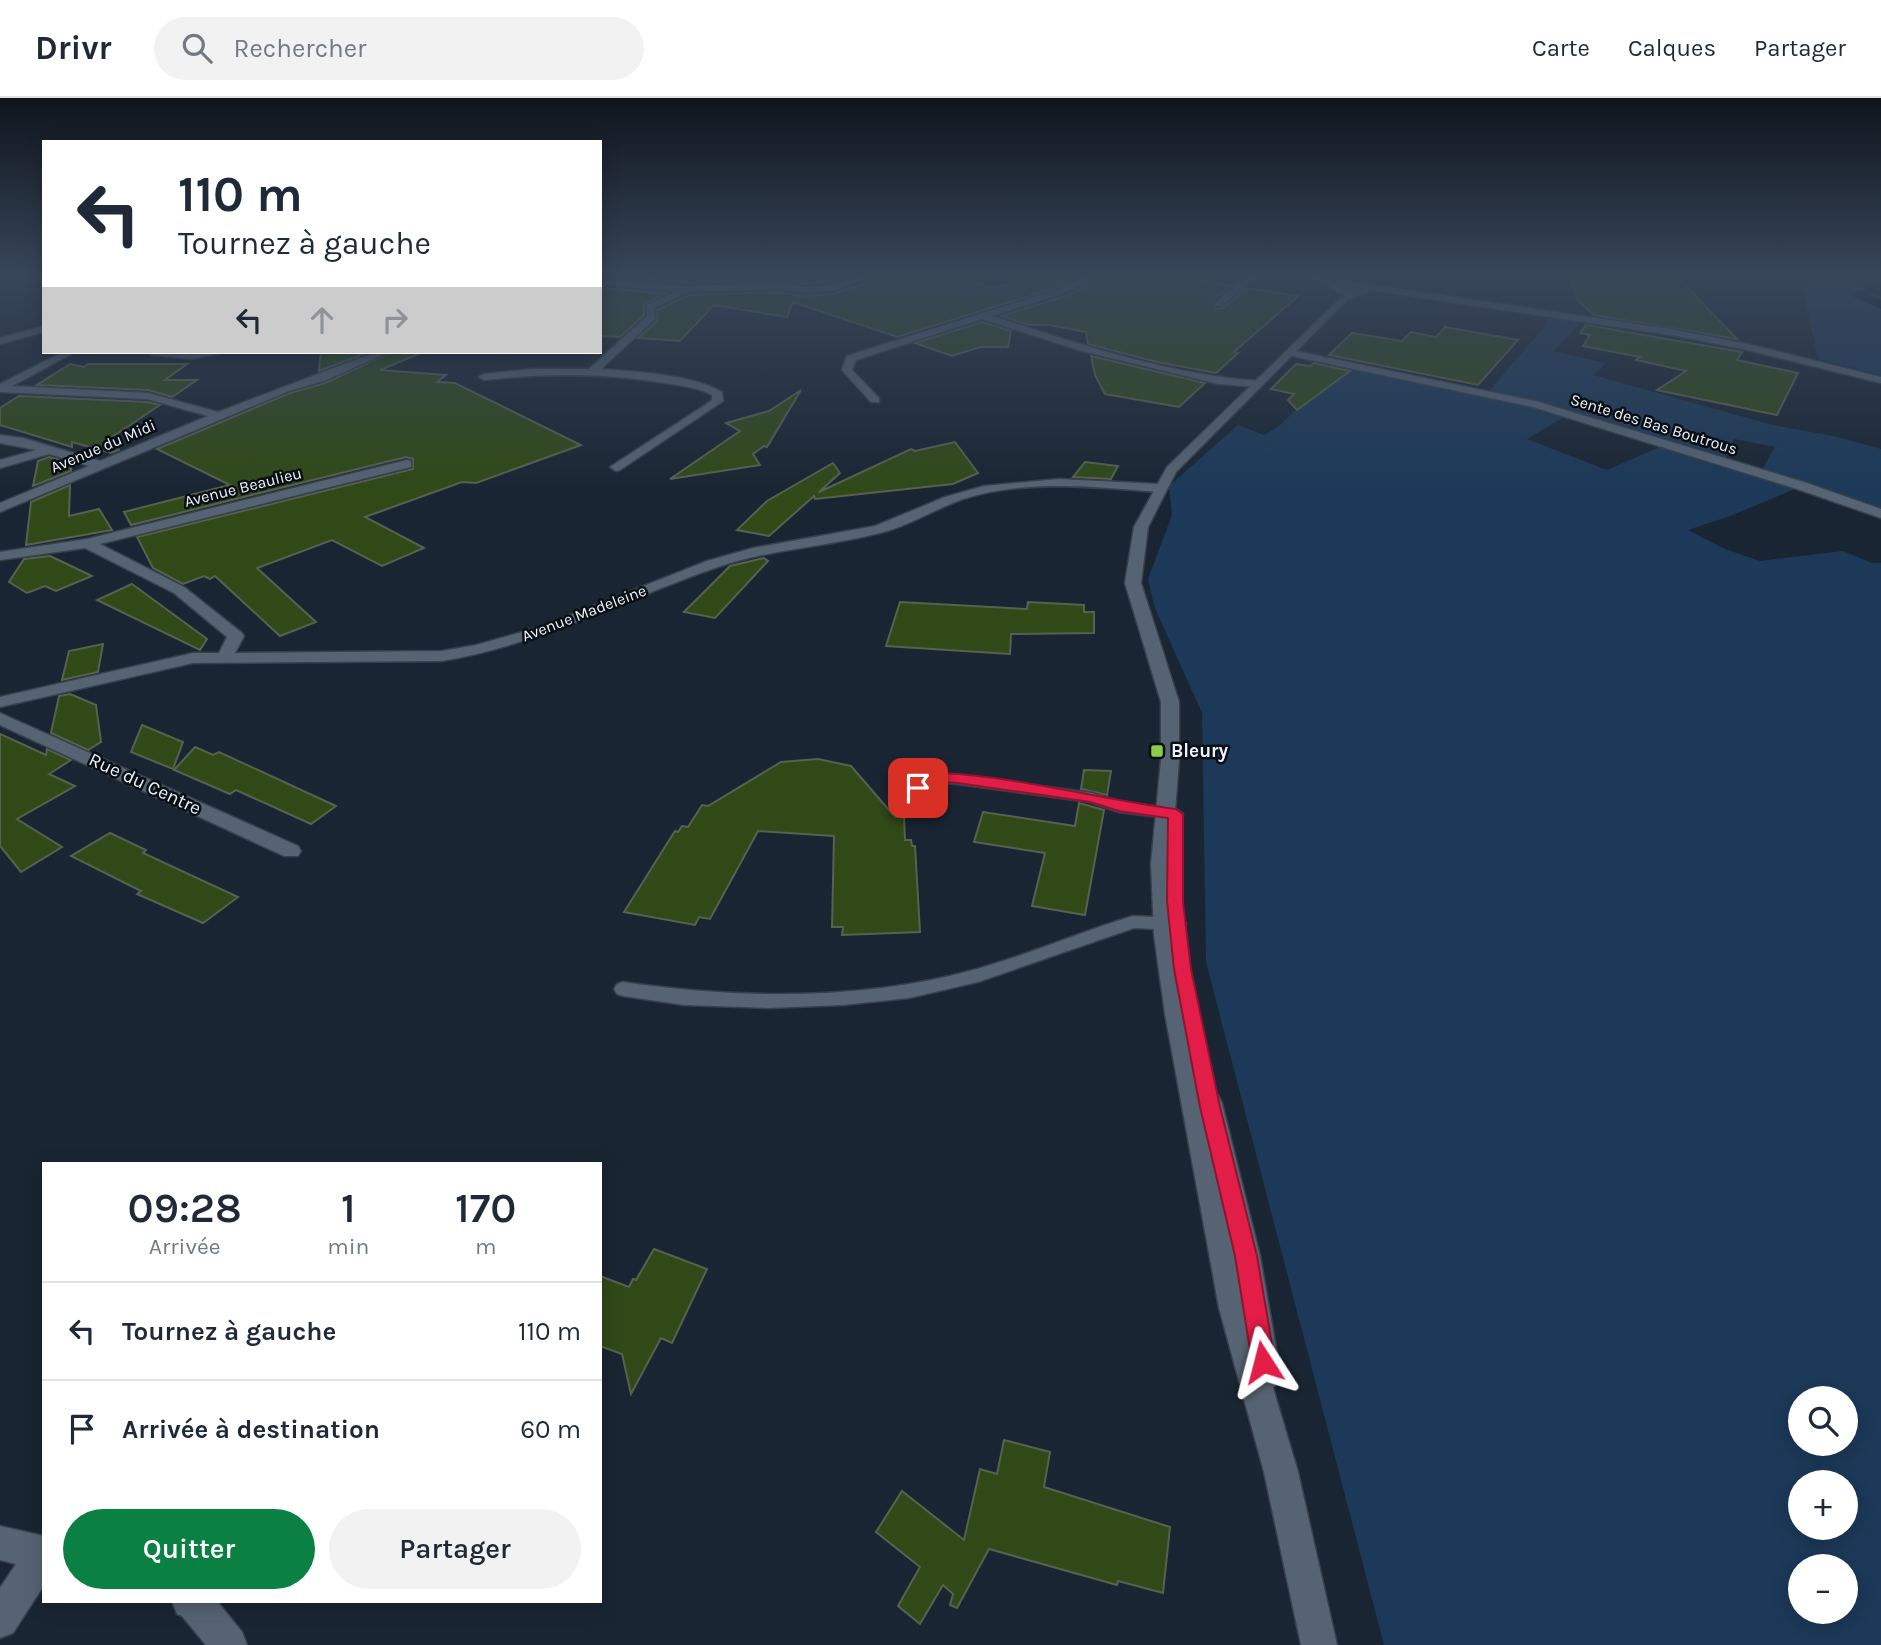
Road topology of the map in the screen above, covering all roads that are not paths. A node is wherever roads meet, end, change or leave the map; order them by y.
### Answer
1 (620, 346) edge
2 (888, 346) edge
3 (1076, 346) edge
4 (1298, 346) edge
5 (1744, 346) edge
6 (1291, 353) junction
7 (70, 354) edge
8 (171, 354) edge
9 (206, 354) edge
10 (379, 354) edge
11 (593, 371) junction
12 (484, 377) dead end
13 (1881, 380) edge
14 (1258, 384) junction
15 (0, 388) edge
16 (875, 400) dead end
17 (219, 416) junction
18 (0, 439) edge
19 (49, 450) junction
20 (0, 464) edge
21 (407, 464) dead end
22 (103, 466) junction
23 (616, 467) dead end
24 (1157, 494) junction
25 (0, 508) edge
26 (1881, 514) edge
27 (87, 543) junction
28 (0, 556) edge
29 (225, 656) junction
30 (0, 702) edge
31 (0, 718) edge
32 (918, 788) dead end
33 (1170, 813) junction
34 (290, 851) dead end
35 (1171, 924) junction
36 (623, 989) dead end
37 (0, 1543) edge
38 (42, 1554) edge
39 (42, 1556) edge
40 (195, 1603) edge
41 (0, 1620) edge
42 (229, 1645) edge
43 (1319, 1645) edge

1 - 11 street
2 - 16 street
3 - 14 street
4 - 6 street
5 - 13 street
6 - 14 street
6 - 26 street, Sente des Bas Boutrous
7 - 15 street
8 - 9 street
10 - 17 street, Avenue du Midi
11 - 12 street
11 - 23 street
14 - 24 street
15 - 17 street
17 - 22 street, Avenue du Midi
18 - 19 street
19 - 20 street
19 - 22 street
21 - 27 street, Avenue Beaulieu
22 - 25 street, Avenue du Midi
24 - 29 street, Avenue Madeleine
24 - 33 street
27 - 28 street, Avenue Beaulieu
27 - 29 street
29 - 30 street, Avenue Madeleine
31 - 34 street, Rue du Centre
32 - 33 lane
33 - 35 street
33 - 35 street
35 - 36 lane
35 - 43 street
37 - 38 street
39 - 41 street
40 - 42 street

